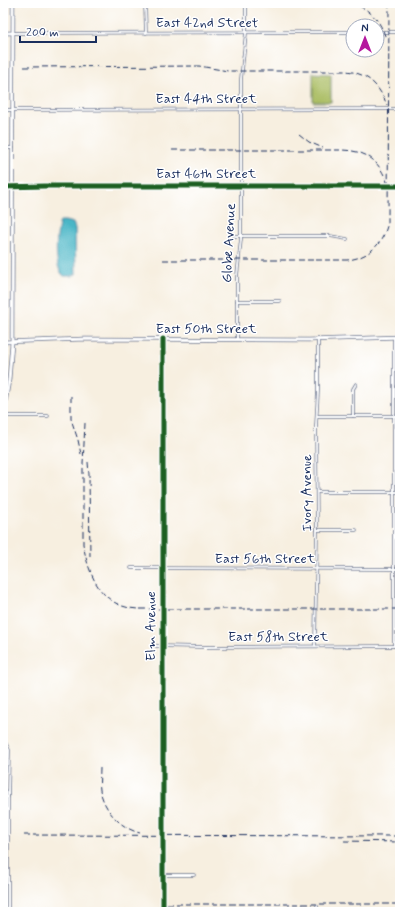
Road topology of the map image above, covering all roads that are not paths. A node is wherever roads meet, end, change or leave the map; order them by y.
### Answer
1 (13, 3) edge
2 (145, 3) edge
3 (246, 3) edge
4 (345, 32) edge
5 (385, 32) edge
6 (400, 32) edge
7 (3, 33) edge
8 (13, 33) junction
9 (146, 33) junction
10 (246, 33) junction
11 (241, 109) junction
12 (400, 109) edge
13 (3, 110) edge
14 (13, 110) junction
15 (3, 148) edge
16 (13, 148) junction
17 (241, 186) junction
18 (400, 186) edge
19 (3, 187) edge
20 (13, 187) junction
21 (234, 236) dead end
22 (241, 236) junction
23 (346, 240) dead end
24 (237, 301) junction
25 (280, 301) dead end
26 (394, 337) junction
27 (400, 337) edge
28 (318, 339) junction
29 (163, 340) junction
30 (237, 340) junction
31 (3, 342) edge
32 (12, 342) junction
33 (356, 384) dead end
34 (3, 415) edge
35 (48, 416) dead end
36 (317, 416) junction
37 (353, 416) junction
38 (394, 416) junction
39 (400, 416) edge
40 (317, 492) junction
41 (394, 492) junction
42 (400, 492) edge
43 (317, 530) junction
44 (356, 530) dead end
45 (131, 568) dead end
46 (163, 569) junction
47 (316, 569) junction
48 (394, 569) junction
49 (400, 569) edge
50 (156, 646) dead end
51 (163, 646) junction
52 (315, 646) junction
53 (394, 646) junction
54 (400, 646) edge
55 (3, 742) edge
56 (3, 797) edge
57 (8, 797) junction
58 (194, 875) dead end
59 (163, 876) junction
60 (317, 906) dead end
61 (8, 912) edge
62 (163, 912) edge
63 (317, 912) edge

1 - 8 main road
2 - 9 street
3 - 10 street, Globe Avenue
4 - 10 street, East 42nd Street
5 - 6 street
7 - 8 main road
8 - 9 street, East 42nd Street
8 - 14 main road
9 - 10 street, East 42nd Street
10 - 11 street, Globe Avenue
11 - 12 street, East 44th Street
11 - 14 street, East 44th Street
11 - 17 street, Globe Avenue
13 - 14 street, East 44th Street
14 - 16 main road
15 - 16 street
16 - 20 main road
17 - 18 street, East 46th Street
17 - 20 street, East 46th Street
17 - 22 street, Globe Avenue
19 - 20 street, East 46th Street
20 - 32 main road
21 - 22 street
22 - 23 street
22 - 24 street, Globe Avenue
24 - 25 street
24 - 30 street, Globe Avenue
26 - 27 main road, East 50th Street
26 - 28 main road, East 50th Street
26 - 38 street
28 - 30 main road, East 50th Street
28 - 36 street, Ivory Avenue
29 - 30 main road, East 50th Street
29 - 32 main road, East 50th Street
29 - 46 main road, Elm Avenue
31 - 32 main road, East 50th Street
32 - 34 main road
33 - 37 street
34 - 35 street
36 - 37 street
36 - 40 street, Ivory Avenue
37 - 38 street
38 - 39 street
38 - 41 street
40 - 41 street
40 - 43 street, Ivory Avenue
41 - 42 street
41 - 48 street
43 - 44 street
43 - 47 street, Ivory Avenue
45 - 46 street, East 56th Street
46 - 47 street, East 56th Street
46 - 51 main road, Elm Avenue
47 - 48 street, East 56th Street
47 - 52 street, Ivory Avenue
48 - 49 street, East 56th Street
48 - 53 street
50 - 51 street, East 58th Street
51 - 52 street, East 58th Street
51 - 59 main road, Elm Avenue
52 - 53 street, East 58th Street
53 - 54 street, East 58th Street
55 - 57 street
56 - 57 street
57 - 61 street
58 - 59 street
59 - 62 main road, Elm Avenue
60 - 63 street

